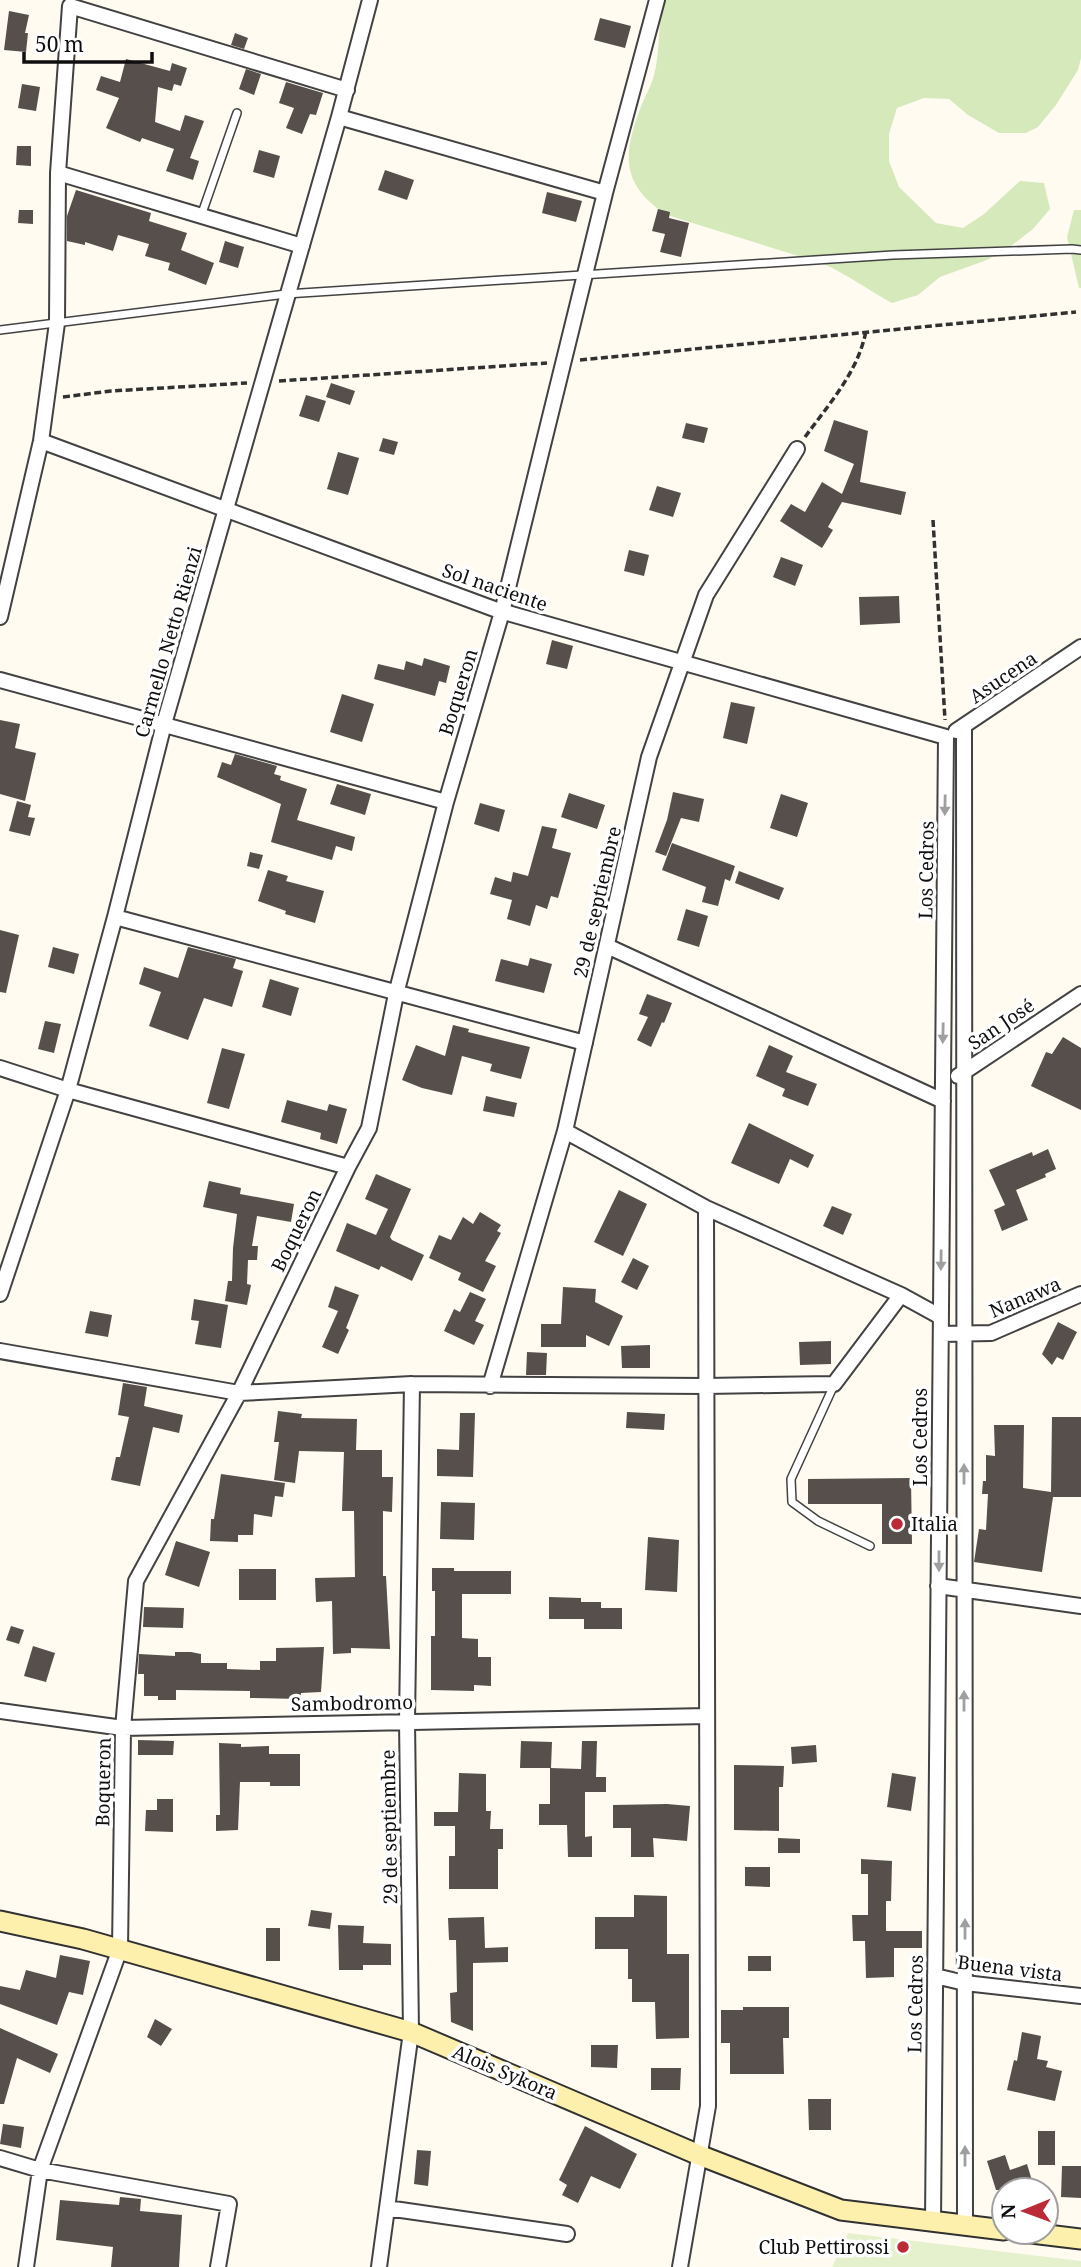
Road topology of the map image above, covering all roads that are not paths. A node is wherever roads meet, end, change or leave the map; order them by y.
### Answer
1 (370, 0) edge
2 (657, 0) edge
3 (346, 90) junction
4 (237, 113) dead end
5 (339, 117) junction
6 (58, 173) junction
7 (605, 192) junction
8 (201, 216) junction
9 (302, 246) junction
10 (1081, 250) edge
11 (585, 275) junction
12 (286, 294) junction
13 (57, 323) junction
14 (0, 330) edge
15 (41, 441) junction
16 (797, 449) road end
17 (226, 510) junction
18 (502, 612) junction
19 (0, 617) edge
20 (1081, 647) edge
21 (682, 664) junction
22 (0, 680) edge
23 (164, 723) junction
24 (964, 727) junction
25 (946, 737) junction
26 (446, 802) junction
27 (115, 917) junction
28 (607, 946) junction
29 (396, 994) junction
30 (1081, 994) edge
31 (585, 1043) junction
32 (0, 1068) edge
33 (964, 1072) junction
34 (68, 1090) junction
35 (943, 1094) junction
36 (565, 1131) junction
37 (348, 1167) junction
38 (706, 1208) junction
39 (0, 1294) edge
40 (1081, 1294) edge
41 (901, 1295) junction
42 (941, 1317) junction
43 (941, 1334) junction
44 (964, 1334) junction
45 (0, 1351) edge
46 (412, 1384) junction
47 (834, 1384) junction
48 (491, 1386) junction
49 (706, 1387) junction
50 (239, 1393) junction
51 (870, 1546) dead end
52 (939, 1586) junction
53 (964, 1590) junction
54 (1081, 1606) edge
55 (0, 1711) edge
56 (707, 1716) junction
57 (407, 1721) junction
58 (123, 1728) junction
59 (0, 1921) edge
60 (120, 1949) junction
61 (935, 1976) junction
62 (965, 1983) junction
63 (1081, 1996) edge
64 (411, 2032) junction
65 (699, 2155) junction
66 (0, 2158) edge
67 (40, 2170) junction
68 (387, 2208) junction
69 (933, 2221) junction
70 (965, 2225) junction
71 (990, 2228) edge
72 (567, 2234) dead end
73 (1060, 2236) edge
74 (1081, 2239) edge
75 (26, 2267) edge
76 (218, 2267) edge
77 (379, 2267) edge
78 (680, 2267) edge

1 - 3 street, Carmello Netto Rienzi
2 - 7 street, Boqueron
3 - 5 street, Carmello Netto Rienzi
3 - 6 street
4 - 8 lane
5 - 7 street
5 - 9 street, Carmello Netto Rienzi
6 - 8 street
6 - 13 street
7 - 11 street, Boqueron
8 - 9 street
9 - 12 street, Carmello Netto Rienzi
10 - 11 lane
11 - 12 lane
11 - 18 street, Boqueron
12 - 13 lane
12 - 17 street, Carmello Netto Rienzi
13 - 14 lane
13 - 15 street
15 - 17 street, Sol naciente
15 - 19 street
16 - 21 street, 29 de septiembre
17 - 18 street, Sol naciente
17 - 23 street, Carmello Netto Rienzi
18 - 21 street, Sol naciente
18 - 26 street, Boqueron
20 - 24 street, Asucena
21 - 25 street, Sol naciente
21 - 28 street, 29 de septiembre
22 - 23 street
23 - 26 street
23 - 27 street, Carmello Netto Rienzi
24 - 25 street, Asucena
24 - 33 street
25 -> 35 street, Los Cedros
26 - 29 street, Boqueron
27 - 29 street
27 - 34 street, Carmello Netto Rienzi
28 - 31 street, 29 de septiembre
28 - 35 street
29 - 31 street
29 - 37 street, Boqueron
30 - 33 street, San José
31 - 36 street, 29 de septiembre
32 - 34 street
33 - 35 street, San José
33 - 44 street
34 - 37 street
34 - 39 street, Carmello Netto Rienzi
35 -> 42 street, Los Cedros
36 - 38 street
36 - 48 street, 29 de septiembre
37 - 50 street, Boqueron
38 - 41 street
38 - 49 street
40 - 44 street, Nanawa
41 - 42 street
41 - 47 street
42 - 43 street, Los Cedros
43 - 44 street, Nanawa
43 -> 52 street, Los Cedros
53 -> 44 street
45 - 50 street
46 - 48 street
46 - 50 street
46 - 57 street, 29 de septiembre
47 - 49 street
47 - 51 lane
48 - 49 street
49 - 56 street
50 - 58 street, Boqueron
52 - 53 street
52 - 61 street, Los Cedros
53 - 54 street
62 -> 53 street
55 - 58 street, Sambodromo
56 - 57 street, Sambodromo
56 - 65 street
57 - 58 street, Sambodromo
57 - 64 street, 29 de septiembre
58 - 60 street, Boqueron
59 - 60 street, Alois Sykora
60 - 64 street, Alois Sykora
60 - 67 street, Boqueron
61 - 62 street, Buena vista
61 - 69 street, Los Cedros
62 - 63 street, Buena vista
70 -> 62 street
64 - 65 street, Alois Sykora
64 - 68 street, 29 de septiembre
65 - 69 street, Alois Sykora
65 - 78 street
66 - 67 street
67 - 75 street, Boqueron
67 - 76 street
68 - 72 street
68 - 77 street, 29 de septiembre
69 - 70 street, Alois Sykora
70 - 71 street, Alois Sykora
73 - 74 street

